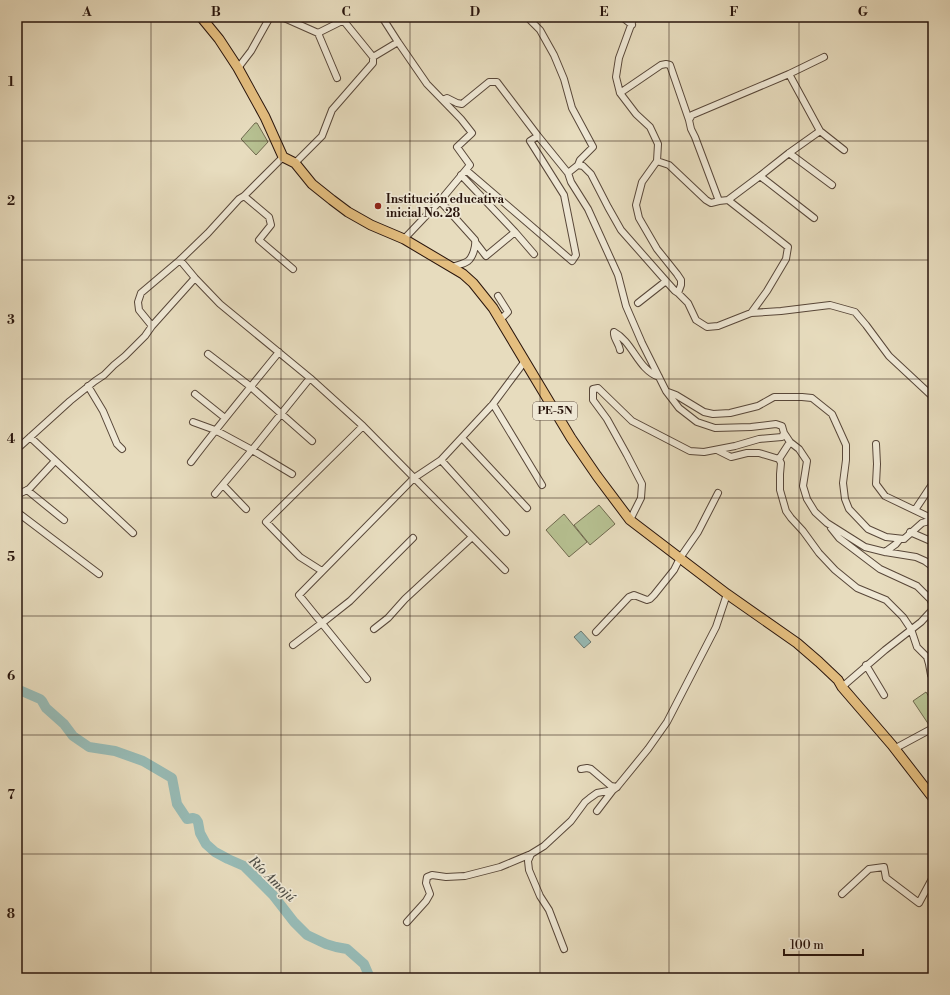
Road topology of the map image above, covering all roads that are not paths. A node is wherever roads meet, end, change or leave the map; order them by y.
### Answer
1 (201, 17) edge
2 (270, 17) edge
3 (282, 17) edge
4 (350, 17) edge
5 (382, 17) edge
6 (527, 17) edge
7 (622, 17) edge
8 (634, 17) edge
9 (343, 20) junction
10 (632, 25) junction
11 (318, 33) junction
12 (398, 42) junction
13 (373, 57) junction
14 (824, 57) dead end
15 (238, 68) junction
16 (789, 74) junction
17 (337, 78) dead end
18 (620, 94) junction
19 (461, 119) junction
20 (689, 120) junction
21 (820, 131) junction
22 (538, 136) junction
23 (844, 150) dead end
24 (789, 153) junction
25 (283, 157) junction
26 (657, 161) junction
27 (295, 163) junction
28 (578, 165) junction
29 (463, 172) junction
30 (568, 173) junction
31 (760, 176) junction
32 (832, 185) dead end
33 (244, 196) junction
34 (728, 200) junction
35 (440, 201) junction
36 (719, 201) junction
37 (814, 218) dead end
38 (516, 232) junction
39 (404, 239) junction
40 (476, 243) junction
41 (534, 254) dead end
42 (180, 260) junction
43 (453, 268) junction
44 (293, 269) dead end
45 (195, 278) junction
46 (666, 281) junction
47 (678, 293) junction
48 (498, 296) dead end
49 (638, 303) dead end
50 (751, 314) junction
51 (500, 320) junction
52 (152, 326) junction
53 (620, 350) dead end
54 (279, 352) junction
55 (208, 354) dead end
56 (525, 362) junction
57 (659, 377) junction
58 (310, 378) junction
59 (88, 386) junction
60 (251, 387) junction
61 (666, 391) junction
62 (195, 394) dead end
63 (933, 397) edge
64 (493, 404) junction
65 (281, 414) junction
66 (225, 418) junction
67 (194, 422) dead end
68 (363, 426) junction
69 (215, 430) junction
70 (784, 433) junction
71 (30, 437) junction
72 (462, 438) junction
73 (312, 441) dead end
74 (790, 442) junction
75 (876, 444) dead end
76 (17, 449) edge
77 (122, 449) dead end
78 (252, 450) junction
79 (717, 450) junction
80 (779, 458) junction
81 (441, 460) junction
82 (55, 461) junction
83 (191, 462) dead end
84 (292, 474) dead end
85 (414, 478) junction
86 (933, 483) edge
87 (223, 485) junction
88 (542, 485) dead end
89 (27, 490) junction
90 (718, 493) dead end
91 (215, 494) dead end
92 (17, 495) edge
93 (527, 508) dead end
94 (246, 509) dead end
95 (915, 510) junction
96 (17, 512) edge
97 (933, 519) edge
98 (64, 520) dead end
99 (630, 520) junction
100 (827, 524) junction
101 (506, 532) dead end
102 (910, 532) junction
103 (133, 533) dead end
104 (472, 537) junction
105 (413, 538) dead end
106 (904, 539) junction
107 (933, 542) edge
108 (885, 552) junction
109 (680, 558) junction
110 (933, 567) edge
111 (505, 570) dead end
112 (322, 571) junction
113 (99, 574) dead end
114 (727, 594) junction
115 (933, 605) edge
116 (933, 609) edge
117 (322, 623) junction
118 (374, 629) dead end
119 (911, 629) junction
120 (596, 632) dead end
121 (293, 645) dead end
122 (866, 665) junction
123 (933, 677) edge
124 (367, 679) dead end
125 (842, 687) junction
126 (884, 696) dead end
127 (933, 728) edge
128 (894, 749) junction
129 (581, 769) dead end
130 (615, 788) junction
131 (932, 794) edge
132 (597, 811) dead end
133 (531, 854) junction
134 (933, 877) edge
135 (842, 894) dead end
136 (407, 922) dead end
137 (564, 949) dead end

1 - 15 highway
2 - 15 street
3 - 11 street
4 - 9 street
5 - 12 street
6 - 28 street
7 - 10 street
8 - 10 street
9 - 11 street
9 - 13 street
10 - 18 street
11 - 17 street
12 - 13 street
12 - 19 street
13 - 27 street
14 - 16 street
15 - 25 highway
16 - 20 street
16 - 21 street
18 - 20 street
18 - 26 street
19 - 22 street
19 - 29 street
20 - 36 street
21 - 23 street
21 - 24 street
22 - 29 street
22 - 30 street
24 - 31 street
24 - 32 street
25 - 27 highway, PE-5N
25 - 33 street
26 - 36 street
26 - 47 street
27 - 39 highway, PE-5N
28 - 30 street
28 - 46 street
29 - 35 street
29 - 38 street
30 - 57 street
31 - 34 street
31 - 37 street
33 - 42 street
33 - 44 street
34 - 36 street
34 - 50 street
35 - 39 street
35 - 40 street
38 - 40 street
38 - 41 street
39 - 43 highway, PE-5N
40 - 43 street
42 - 45 street
42 - 52 street
43 - 51 highway, PE-5N
45 - 52 street
45 - 54 street
46 - 47 street
46 - 49 street
47 - 50 street
48 - 51 street
50 - 63 street
51 - 56 highway, PE-5N
52 - 59 street
53 - 57 street
54 - 58 street
54 - 60 street
55 - 60 street
56 - 64 street
56 - 99 highway, PE-5N
57 - 61 street
58 - 65 street
58 - 68 street
59 - 71 street
59 - 77 street
60 - 65 street
60 - 66 street
61 - 70 street
61 - 106 street
62 - 66 street
64 - 72 street
64 - 88 street
65 - 73 street
65 - 78 street
66 - 69 street
67 - 69 street
68 - 85 street
68 - 112 street
69 - 78 street
69 - 83 street
70 - 74 street
70 - 79 street
71 - 76 street
71 - 82 street
72 - 81 street
72 - 93 street
74 - 80 street
74 - 100 street
75 - 95 street
78 - 84 street
78 - 87 street
79 - 80 street
79 - 99 street
80 - 119 street
81 - 85 street
81 - 101 street
82 - 89 street
82 - 103 street
85 - 104 street
85 - 112 street
86 - 95 street
87 - 91 street
87 - 94 street
89 - 92 street
89 - 98 street
90 - 109 street
95 - 97 street
96 - 113 street
97 - 102 street
99 - 109 highway, PE-5N
100 - 108 street
100 - 115 street
102 - 106 street
102 - 107 street
104 - 111 street
104 - 118 street
105 - 117 street
106 - 108 street
108 - 110 street
109 - 114 highway, PE-5N
109 - 120 street
112 - 117 street
114 - 125 highway, PE-5N
114 - 130 street
116 - 119 street
117 - 121 street
117 - 124 street
119 - 122 street
119 - 123 street
122 - 125 street
122 - 126 street
125 - 128 highway, PE-5N
127 - 128 street
128 - 131 highway, PE-5N
129 - 130 street
130 - 132 street
130 - 133 street
133 - 136 street
133 - 137 street
134 - 135 street

